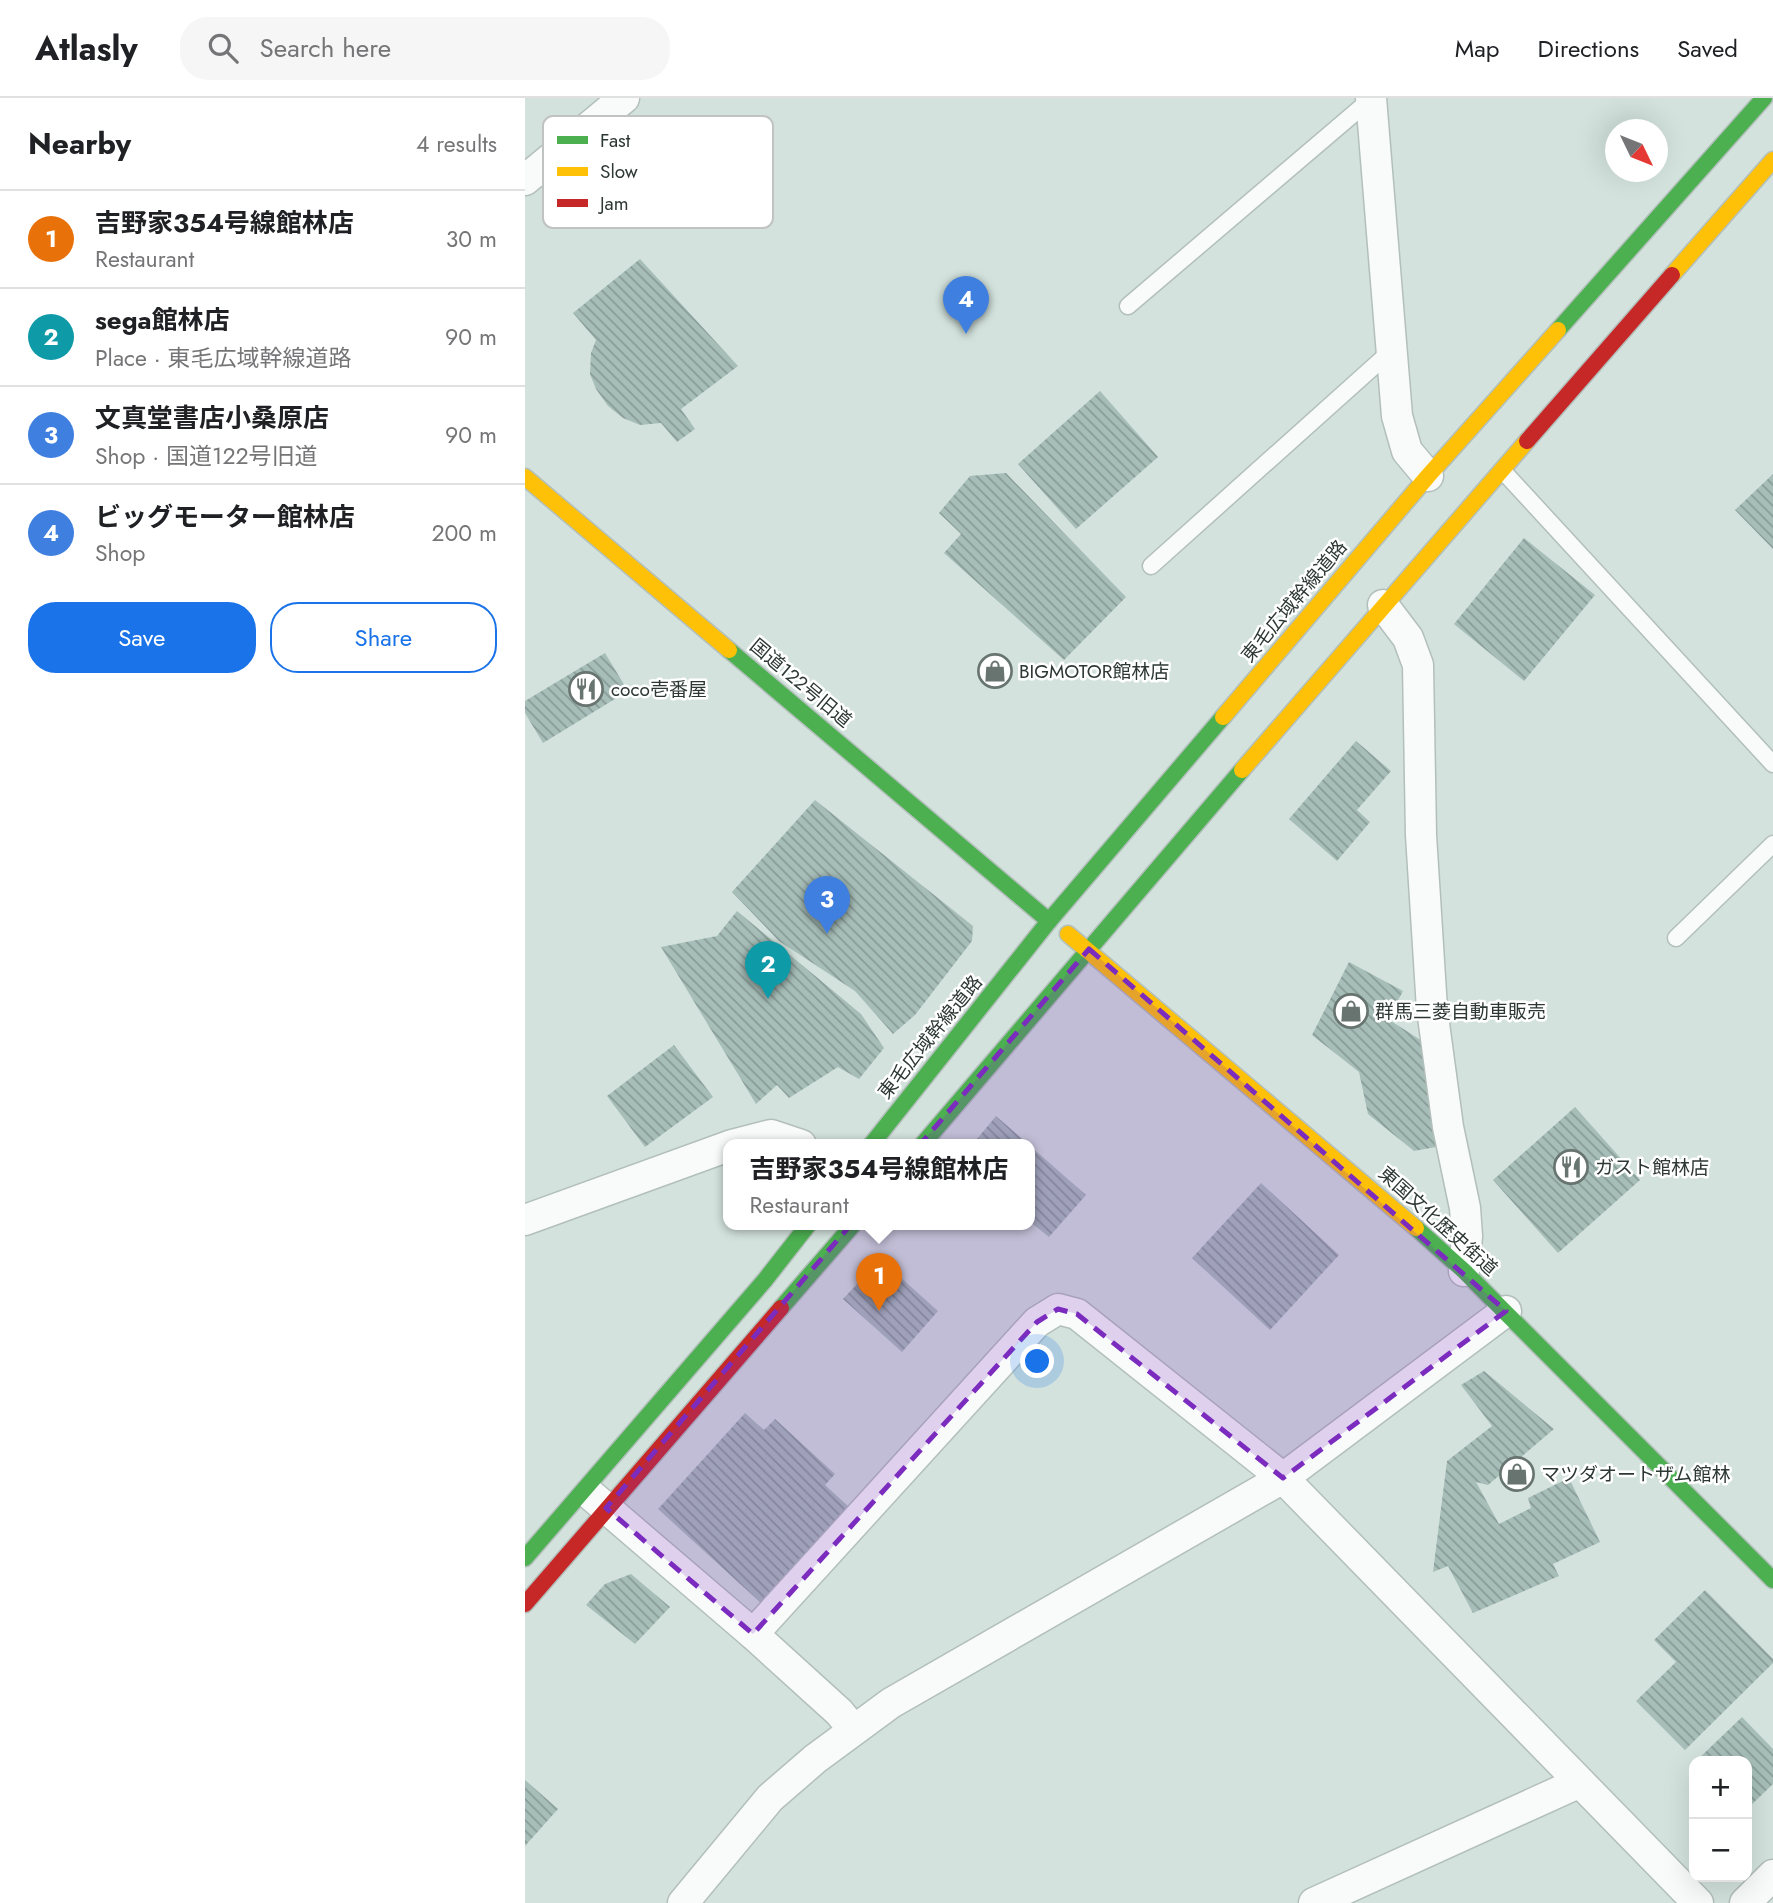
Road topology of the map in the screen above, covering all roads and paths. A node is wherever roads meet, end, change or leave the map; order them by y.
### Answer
1 (624, 98) edge
2 (1371, 98) edge
3 (1764, 98) edge
4 (602, 116) edge
5 (1773, 160) edge
6 (543, 165) edge
7 (525, 180) edge
8 (1128, 306) dead end
9 (1391, 351) junction
10 (1502, 470) junction
11 (1428, 476) junction
12 (525, 477) edge
13 (1151, 566) dead end
14 (1383, 605) junction
15 (1773, 764) edge
16 (1773, 844) edge
17 (1049, 921) junction
18 (1676, 937) dead end
19 (1089, 949) junction
20 (755, 1139) edge
21 (783, 1139) edge
22 (876, 1139) edge
23 (927, 1139) edge
24 (723, 1148) edge
25 (525, 1220) edge
26 (804, 1230) edge
27 (848, 1230) edge
28 (1464, 1271) junction
29 (1506, 1311) junction
30 (1283, 1478) junction
31 (595, 1498) junction
32 (525, 1558) edge
33 (1773, 1580) edge
34 (525, 1604) edge
35 (753, 1634) junction
36 (853, 1729) junction
37 (1578, 1783) junction
38 (1773, 1875) edge
39 (683, 1903) edge
40 (1314, 1903) edge
41 (1698, 1903) edge
42 (1745, 1903) edge

1 - 4 street
2 - 8 lane
2 - 9 street
3 - 11 main road, 東毛広域幹線道路
5 - 10 main road
6 - 7 street
9 - 11 street
9 - 13 lane
10 - 14 main road
10 - 15 lane
11 - 17 main road, 東毛広域幹線道路
12 - 17 main road, 国道122号旧道
14 - 19 main road
14 - 28 street
16 - 18 lane
17 - 19 main road, 東国文化歴史街道
17 - 22 main road, 東毛広域幹線道路
19 - 23 main road
19 - 28 main road, 東国文化歴史街道
20 - 21 street
24 - 25 street
26 - 31 main road
27 - 31 main road
28 - 29 main road, 東国文化歴史街道
29 - 30 street
29 - 33 main road, 東国文化歴史街道
30 - 35 street
30 - 36 street
30 - 37 street
31 - 32 main road
31 - 34 main road
31 - 35 street
35 - 36 street
36 - 39 street
37 - 40 street
37 - 41 street
38 - 42 street

